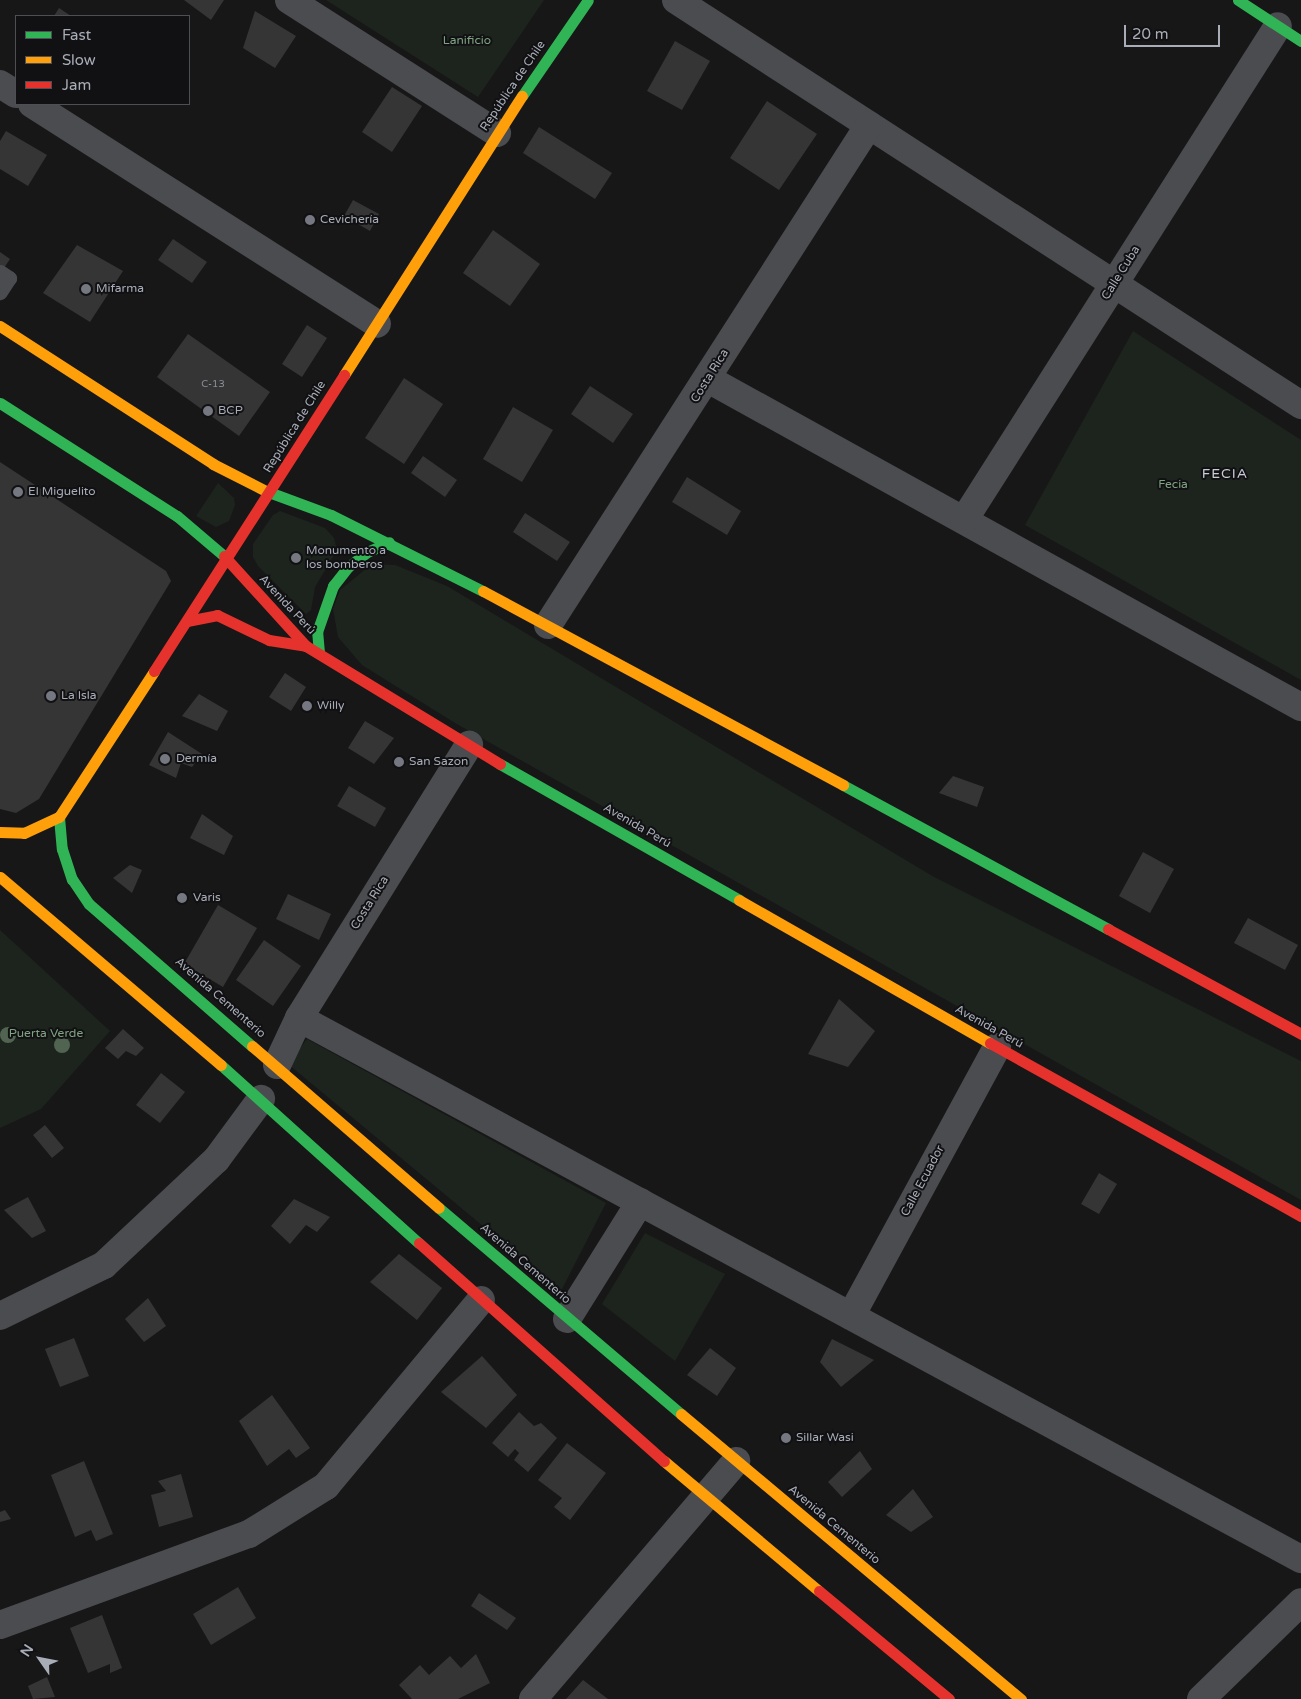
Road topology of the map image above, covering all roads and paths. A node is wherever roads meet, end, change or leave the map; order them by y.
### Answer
1 (288, 0) edge
2 (588, 0) edge
3 (676, 0) edge
4 (1238, 0) edge
5 (1278, 26) junction
6 (1301, 41) edge
7 (0, 84) edge
8 (15, 93) edge
9 (34, 105) edge
10 (869, 125) junction
11 (497, 133) junction
12 (0, 272) edge
13 (1114, 284) junction
14 (0, 292) edge
15 (376, 324) junction
16 (0, 326) edge
17 (708, 379) junction
18 (0, 404) edge
19 (1301, 405) edge
20 (270, 493) junction
21 (964, 520) junction
22 (390, 542) junction
23 (226, 558) junction
24 (187, 621) junction
25 (548, 625) junction
26 (306, 646) junction
27 (319, 653) junction
28 (1301, 707) edge
29 (469, 745) junction
30 (59, 817) junction
31 (0, 832) edge
32 (0, 877) edge
33 (299, 1018) junction
34 (1299, 1030) edge
35 (997, 1047) junction
36 (277, 1065) junction
37 (261, 1099) junction
38 (640, 1202) junction
39 (1301, 1216) edge
40 (481, 1300) junction
41 (0, 1316) edge
42 (851, 1316) junction
43 (567, 1319) junction
44 (736, 1460) junction
45 (706, 1497) junction
46 (1301, 1558) edge
47 (1301, 1602) edge
48 (0, 1625) edge
49 (533, 1699) edge
50 (949, 1699) edge
51 (1021, 1699) edge
52 (1201, 1699) edge

1 - 11 street
2 - 11 main road, República de Chile
3 - 10 street
4 - 5 main road
5 - 6 main road
5 - 13 street, Calle Cuba
7 - 8 street
9 - 15 street
10 - 13 street
10 - 17 street, Costa Rica
11 - 15 main road, República de Chile
12 - 14 lane
13 - 19 street
13 - 21 street, Calle Cuba
15 - 20 main road, República de Chile
16 - 20 main road
17 - 21 street
17 - 25 street, Costa Rica
18 - 23 main road, Avenida Perú
20 - 22 main road
20 - 23 main road, República de Chile
21 - 28 street
22 - 25 main road
22 - 27 main road
23 - 24 main road, República de Chile
23 - 26 main road, Avenida Perú
24 - 26 main road
24 - 30 main road, República de Chile
25 - 34 main road
26 - 27 main road, Avenida Perú
27 - 29 main road, Avenida Perú
29 - 33 street, Costa Rica
29 - 35 main road, Avenida Perú
30 - 31 main road
30 - 36 main road, Avenida Cementerio
32 - 37 main road
33 - 36 street, Costa Rica
33 - 38 street
35 - 39 main road, Avenida Perú
35 - 42 street, Calle Ecuador
36 - 43 main road, Avenida Cementerio
37 - 40 main road
37 - 41 street
38 - 42 street
38 - 43 street
40 - 45 main road
40 - 48 street
42 - 46 street
43 - 44 main road, Avenida Cementerio
44 - 45 street
44 - 51 main road, Avenida Cementerio
45 - 49 street
45 - 50 main road
47 - 52 street

